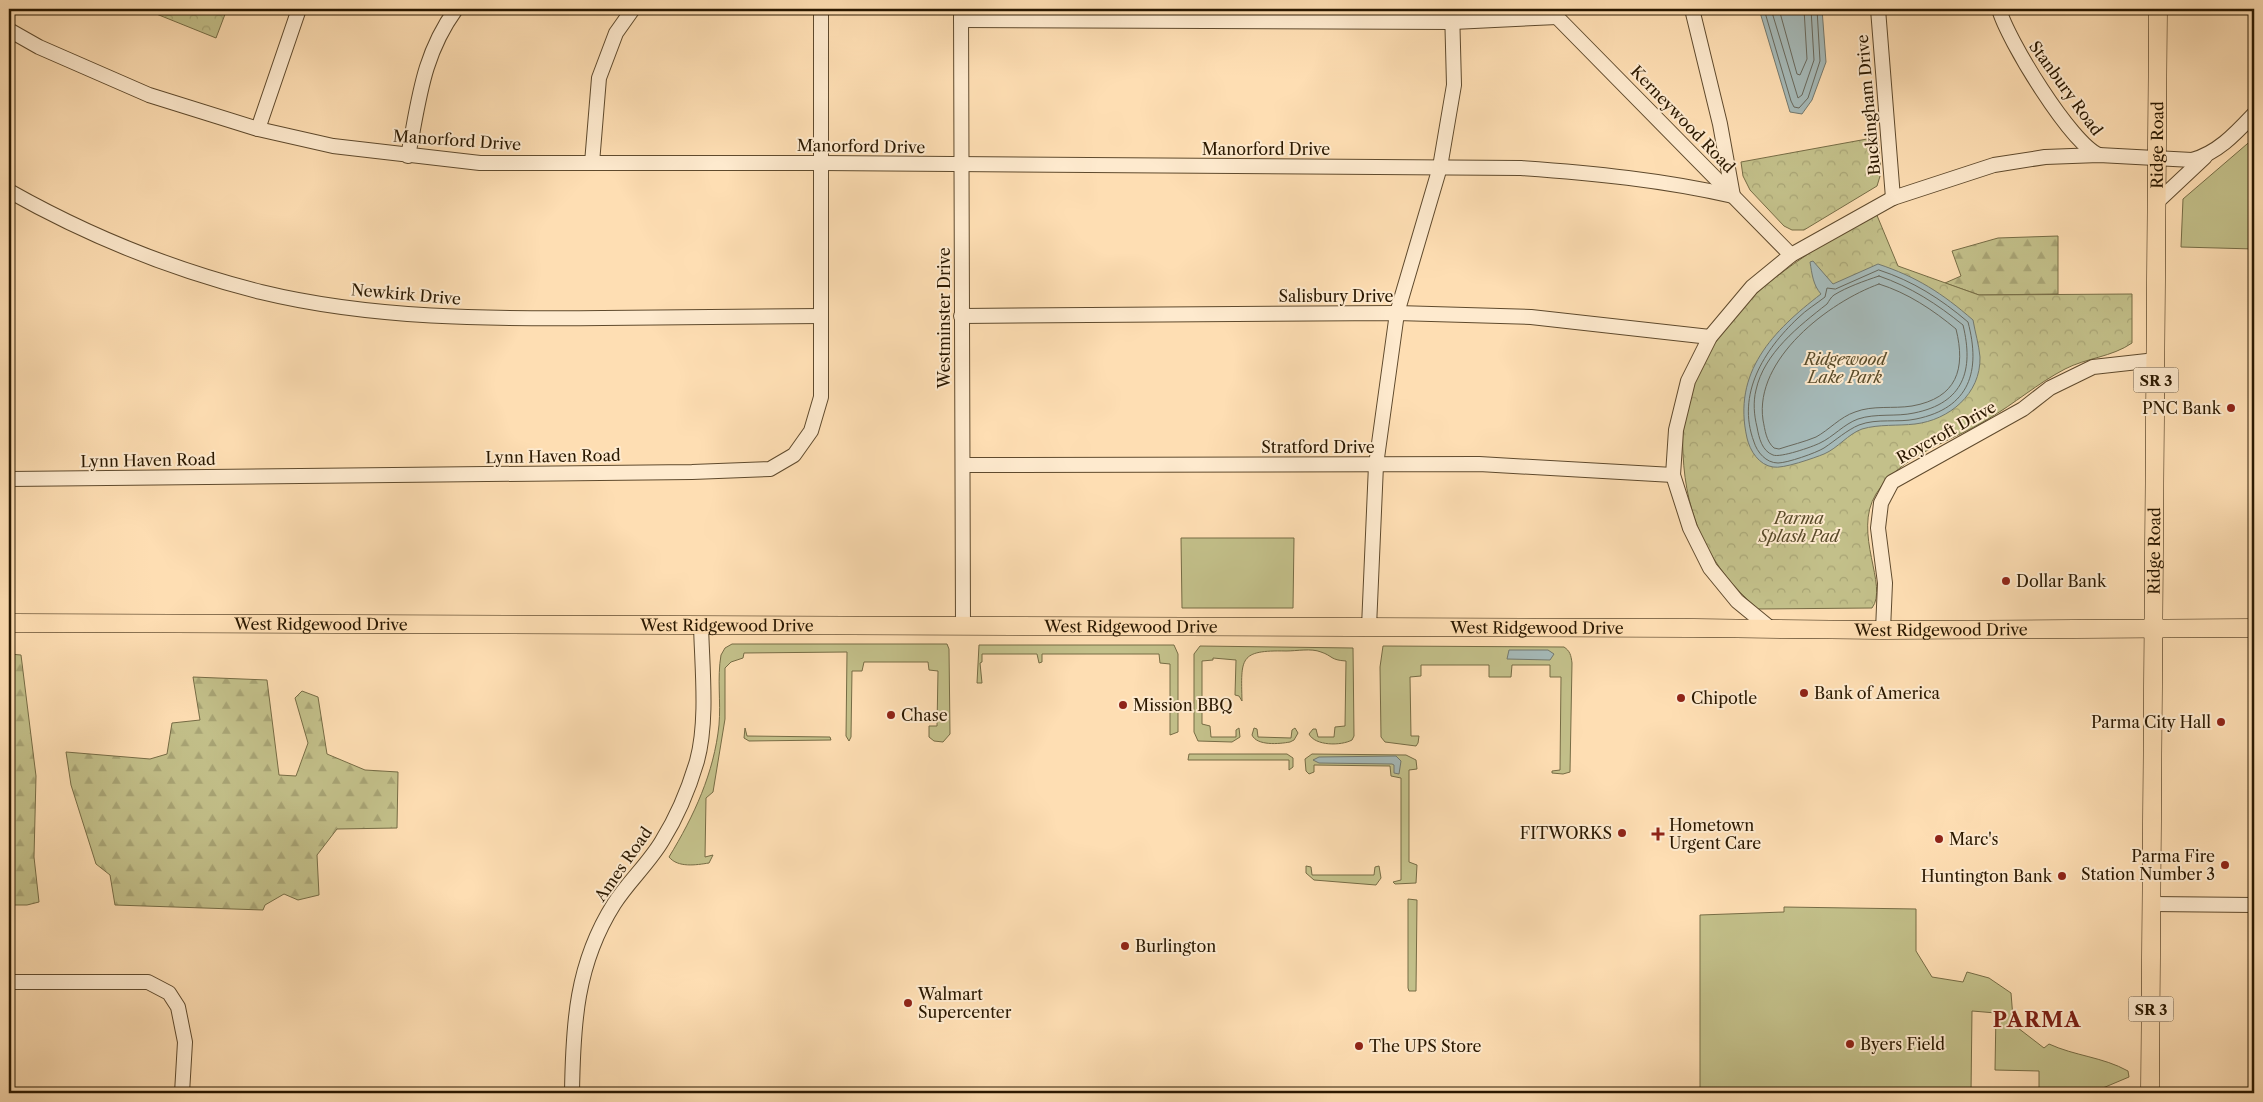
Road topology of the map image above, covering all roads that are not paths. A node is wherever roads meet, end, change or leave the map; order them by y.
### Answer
1 (299, 9) edge
2 (456, 9) edge
3 (633, 9) edge
4 (821, 9) edge
5 (1692, 9) edge
6 (1878, 9) edge
7 (1999, 9) edge
8 (2158, 9) edge
9 (1553, 13) edge
10 (961, 15) edge
11 (1453, 16) edge
12 (9, 30) edge
13 (2254, 114) edge
14 (258, 129) junction
15 (2099, 155) junction
16 (408, 156) junction
17 (2206, 156) junction
18 (2156, 159) junction
19 (592, 163) junction
20 (821, 163) junction
21 (961, 165) junction
22 (1440, 166) junction
23 (9, 191) edge
24 (1733, 196) junction
25 (1894, 198) junction
26 (2156, 203) junction
27 (1791, 255) junction
28 (1397, 313) junction
29 (821, 316) junction
30 (961, 316) junction
31 (1710, 337) junction
32 (2156, 360) junction
33 (962, 465) junction
34 (1376, 465) junction
35 (1673, 475) junction
36 (9, 479) edge
37 (9, 623) edge
38 (701, 625) junction
39 (962, 627) junction
40 (1369, 627) junction
41 (1770, 628) junction
42 (2153, 628) junction
43 (2254, 628) edge
44 (1883, 630) junction
45 (2151, 904) junction
46 (2254, 905) edge
47 (9, 982) edge
48 (182, 1093) edge
49 (572, 1093) edge
50 (2150, 1093) edge

1 - 14 street
2 - 16 street
3 - 19 street
4 - 20 street, Lynn Haven Road
5 - 24 street
6 - 25 street, Buckingham Drive
7 - 15 street, Stanbury Road
8 - 18 main road, Ridge Road / SR 3
9 - 11 street
9 - 24 street, Kerneywood Road
10 - 11 street
10 - 21 street, Westminster Drive
11 - 22 street
12 - 14 street, Manorford Drive
13 - 17 street
14 - 16 street, Manorford Drive
15 - 18 street
15 - 25 street
16 - 19 street, Manorford Drive
17 - 18 street
17 - 26 street
18 - 26 main road, Ridge Road / SR 3
19 - 20 street, Manorford Drive
20 - 21 street, Manorford Drive
20 - 29 street, Lynn Haven Road
21 - 22 street, Manorford Drive
21 - 30 street, Westminster Drive
22 - 24 street, Manorford Drive
22 - 28 street
23 - 29 street, Newkirk Drive
24 - 27 street, Kerneywood Road
25 - 27 street
26 - 32 main road, Ridge Road / SR 3
27 - 31 street
28 - 30 street, Salisbury Drive
28 - 31 street, Salisbury Drive
28 - 34 street
29 - 36 street, Lynn Haven Road
30 - 33 street, Westminster Drive
31 - 35 street
32 - 42 main road, Ridge Road / SR 3
32 - 44 street, Roycroft Drive
33 - 34 street, Stratford Drive
33 - 39 street, Westminster Drive
34 - 35 street, Stratford Drive
34 - 40 street
35 - 41 street
37 - 38 main road, West Ridgewood Drive
38 - 39 main road, West Ridgewood Drive
38 - 49 street, Ames Road
39 - 40 main road, West Ridgewood Drive
40 - 41 main road, West Ridgewood Drive
41 - 44 main road, West Ridgewood Drive
42 - 43 main road, West Ridgewood Drive
42 - 44 main road, West Ridgewood Drive
42 - 45 main road, Ridge Road / SR 3
45 - 46 street
45 - 50 main road, Ridge Road / SR 3
47 - 48 street

